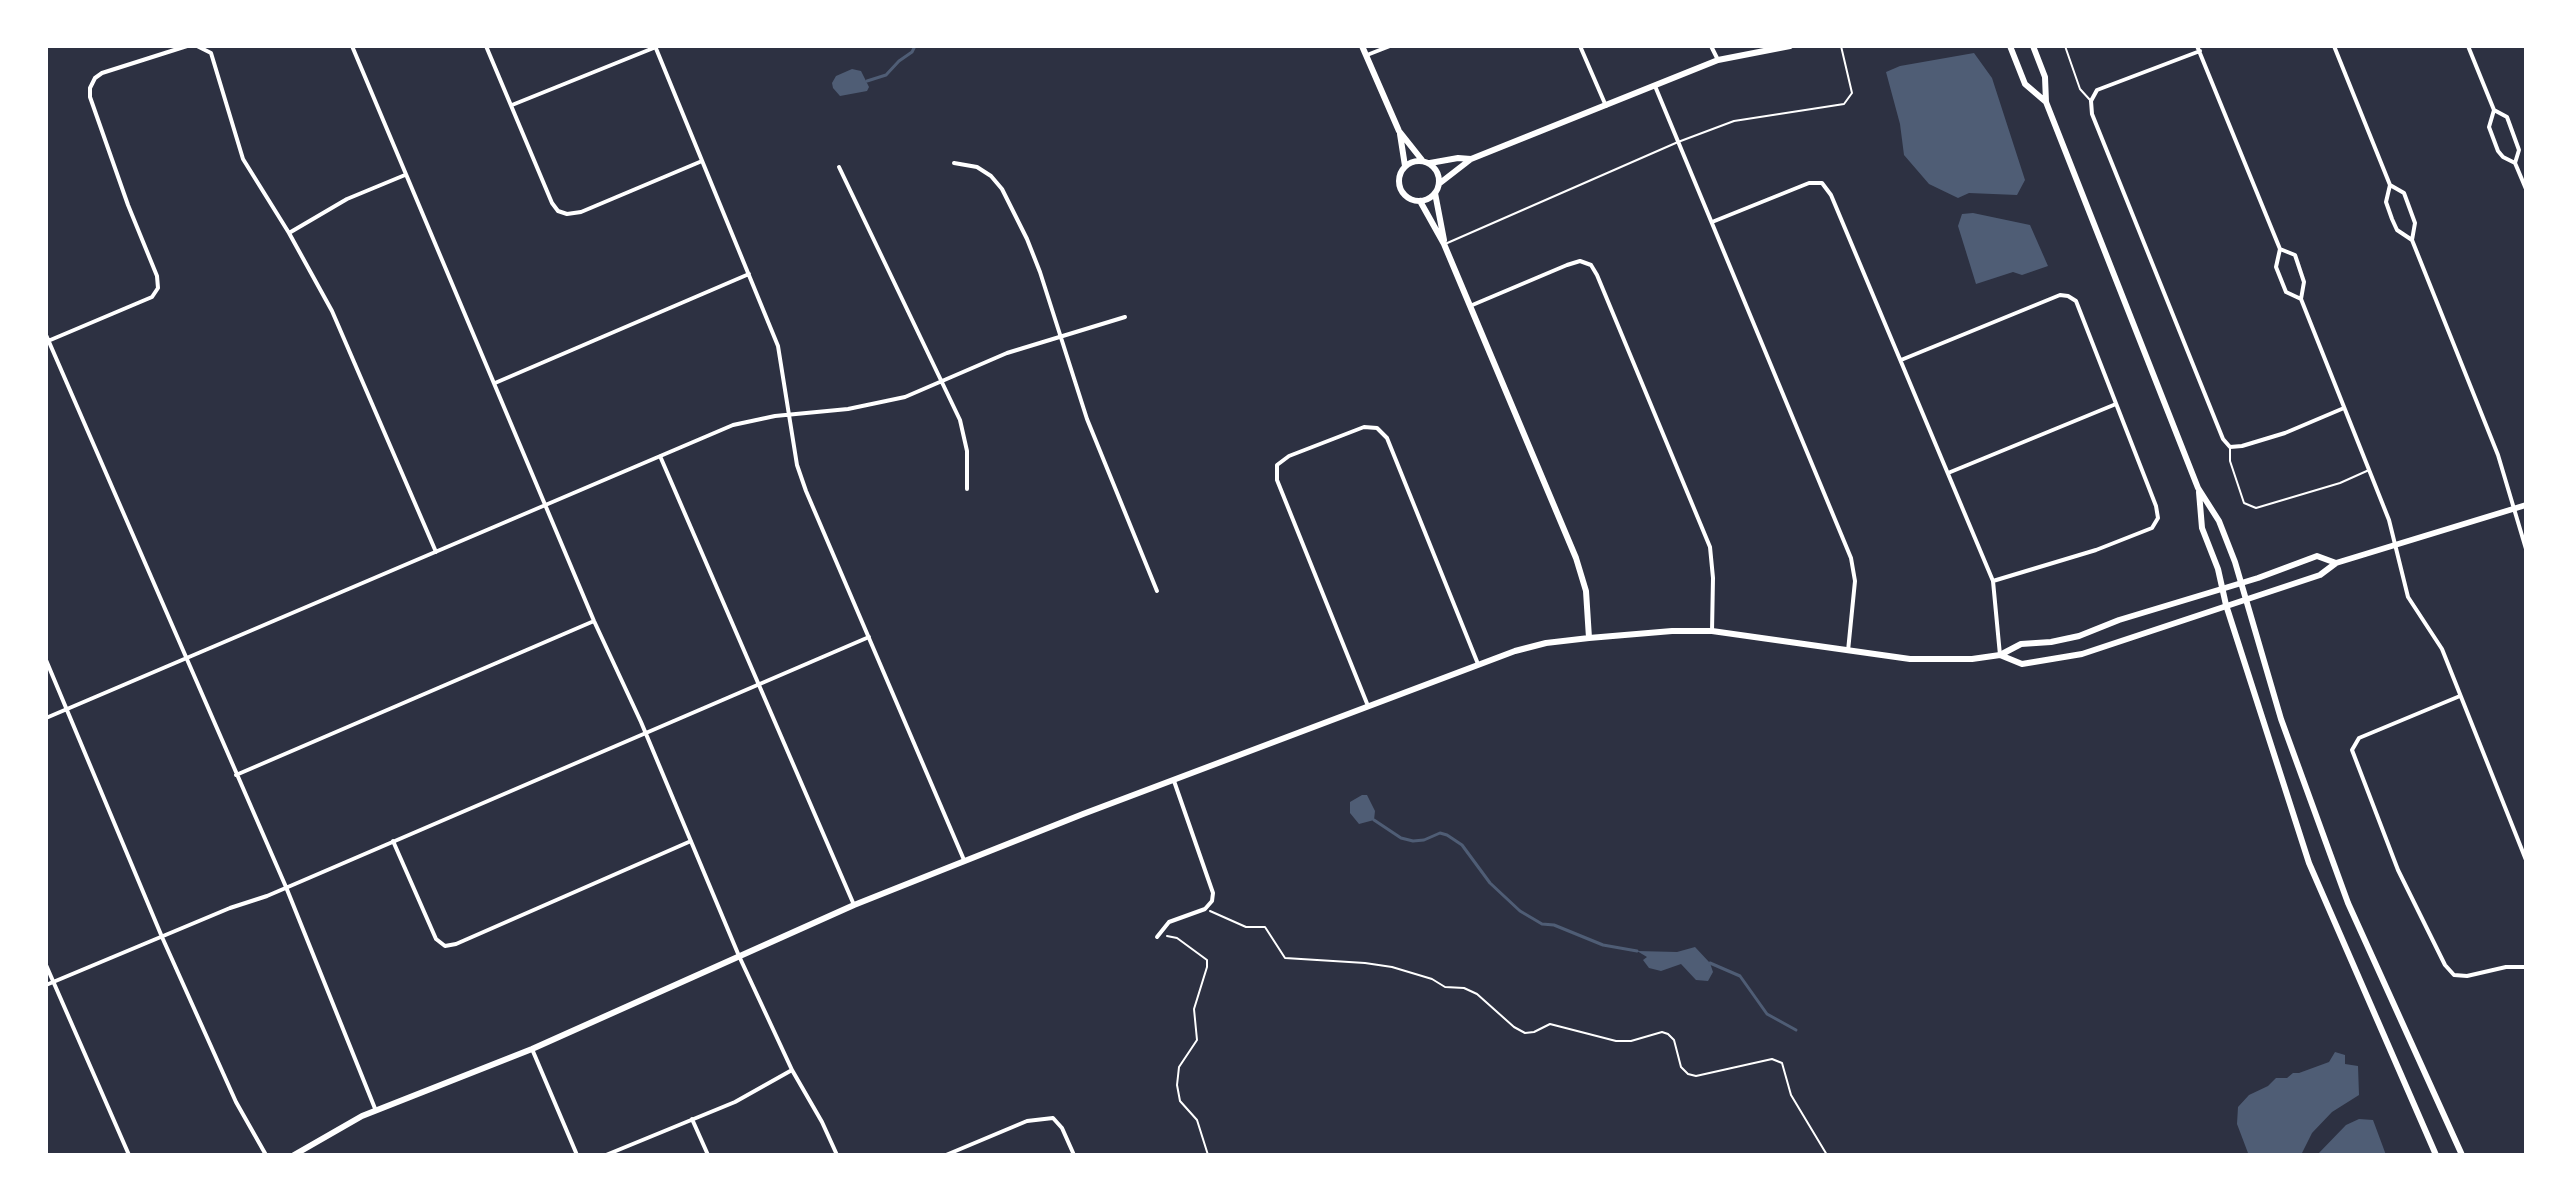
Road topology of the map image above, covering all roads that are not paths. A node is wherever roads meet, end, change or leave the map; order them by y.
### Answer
1 (187, 46) edge
2 (197, 46) edge
3 (352, 46) edge
4 (486, 46) edge
5 (656, 46) edge
6 (1362, 46) edge
7 (1390, 46) edge
8 (1580, 46) edge
9 (1711, 46) edge
10 (1790, 46) edge
11 (1841, 46) edge
12 (2010, 46) edge
13 (2033, 46) edge
14 (2065, 46) edge
15 (2334, 46) edge
16 (2468, 46) edge
17 (2198, 49) edge
18 (1366, 55) junction
19 (1718, 60) junction
20 (1655, 86) junction
21 (2091, 101) junction
22 (2046, 102) junction
23 (512, 105) junction
24 (1606, 106) junction
25 (2494, 110) junction
26 (1399, 131) junction
27 (1678, 142) junction
28 (1471, 159) junction
29 (1422, 160) junction
30 (702, 161) junction
31 (954, 163) dead end
32 (1430, 163) junction
33 (2515, 163) junction
34 (1405, 166) junction
35 (839, 167) dead end
36 (405, 175) junction
37 (1440, 183) junction
38 (2390, 185) junction
39 (2526, 189) edge
40 (1435, 193) junction
41 (1420, 201) junction
42 (1712, 222) junction
43 (289, 233) junction
44 (2412, 240) junction
45 (1444, 244) junction
46 (2280, 249) junction
47 (749, 274) junction
48 (2301, 299) junction
49 (1470, 306) junction
50 (1125, 317) dead end
51 (1061, 335) junction
52 (47, 338) edge
53 (1901, 360) junction
54 (943, 381) junction
55 (495, 383) junction
56 (2117, 404) junction
57 (2345, 408) junction
58 (790, 416) junction
59 (2230, 447) junction
60 (660, 456) junction
61 (2370, 470) junction
62 (1948, 473) junction
63 (2198, 488) junction
64 (967, 489) dead end
65 (546, 505) junction
66 (2526, 505) edge
67 (2514, 509) junction
68 (2395, 545) junction
69 (2526, 549) edge
70 (436, 552) junction
71 (2336, 563) junction
72 (1993, 581) junction
73 (2240, 583) junction
74 (2222, 587) junction
75 (1157, 591) dead end
76 (2244, 599) junction
77 (2226, 605) junction
78 (594, 621) junction
79 (1712, 631) junction
80 (869, 637) junction
81 (1589, 638) junction
82 (1848, 651) junction
83 (2000, 655) junction
84 (186, 659) junction
85 (46, 660) edge
86 (1478, 664) junction
87 (759, 685) junction
88 (2460, 696) junction
89 (1368, 706) junction
90 (67, 709) junction
91 (46, 718) edge
92 (645, 733) junction
93 (236, 775) junction
94 (1174, 781) junction
95 (393, 841) junction
96 (691, 841) junction
97 (964, 860) junction
98 (2526, 860) edge
99 (286, 887) junction
100 (854, 905) junction
101 (162, 937) junction
102 (1157, 937) road end
103 (739, 956) junction
104 (46, 965) edge
105 (2526, 967) edge
106 (53, 982) junction
107 (46, 985) edge
108 (532, 1049) junction
109 (792, 1070) junction
110 (376, 1111) junction
111 (692, 1119) junction
112 (129, 1155) edge
113 (266, 1155) edge
114 (294, 1155) edge
115 (577, 1155) edge
116 (606, 1155) edge
117 (708, 1155) edge
118 (837, 1155) edge
119 (946, 1155) edge
120 (1074, 1155) edge
121 (2436, 1155) edge
122 (2462, 1155) edge

1 - 52 street
2 - 43 street
3 - 36 street
4 - 23 street
5 - 23 street
5 - 30 street
6 - 18 street
7 - 18 street
8 - 24 street
9 - 19 street
10 - 19 street
11 - 27 lane
12 - 22 street
13 - 22 street
14 - 21 lane
15 - 38 street
16 - 25 street
17 - 21 street
17 - 46 street
18 - 26 street
19 - 20 street
20 - 24 street
20 - 27 street
21 - 59 street
22 - 63 street
23 - 30 street
24 - 28 street
25 - 33 street
25 - 33 street
26 - 29 street
26 - 34 street
27 - 42 street
27 - 45 lane
28 - 32 street
28 - 37 street
29 - 32 street
29 - 34 street
30 - 47 street
31 - 51 street
32 - 37 street
33 - 39 street
34 - 41 street
35 - 54 street
36 - 43 street
36 - 55 street
37 - 40 street
38 - 44 street
38 - 44 street
40 - 41 street
40 - 45 street
41 - 45 street
42 - 53 street
42 - 82 street
43 - 70 street
44 - 67 street
45 - 49 street
46 - 48 street
46 - 48 street
47 - 55 street
47 - 58 street
48 - 57 street
49 - 79 street
49 - 81 street
50 - 51 street
51 - 54 street
51 - 75 street
52 - 84 street
53 - 56 street
53 - 62 street
54 - 58 street
54 - 64 street
55 - 65 street
56 - 62 street
56 - 72 street
57 - 59 street
57 - 61 street
58 - 60 street
58 - 80 street
59 - 61 lane
60 - 65 street
60 - 87 street
61 - 68 street
62 - 72 street
63 - 73 street
63 - 74 street
65 - 70 street
65 - 78 street
66 - 67 street
67 - 68 street
67 - 69 street
68 - 71 street
68 - 88 street
70 - 84 street
71 - 73 street
71 - 76 street
72 - 83 street
73 - 74 street
73 - 76 street
74 - 77 street
74 - 83 street
76 - 77 street
76 - 122 street
77 - 83 street
77 - 121 street
78 - 92 street
78 - 93 street
79 - 81 street
79 - 82 street
80 - 87 street
80 - 97 street
81 - 86 street
82 - 83 street
84 - 90 street
84 - 93 street
85 - 90 street
86 - 89 street
86 - 89 street
87 - 92 street
87 - 100 street
88 - 98 street
88 - 105 street
89 - 94 street
90 - 91 street
90 - 101 street
92 - 95 street
92 - 96 street
93 - 99 street
94 - 97 street
94 - 102 street
95 - 96 street
95 - 99 street
96 - 103 street
97 - 100 street
99 - 101 street
99 - 110 street
100 - 103 street
101 - 106 street
101 - 113 street
103 - 108 street
103 - 109 street
104 - 106 street
106 - 107 street
106 - 112 street
108 - 110 street
108 - 115 street
109 - 111 street
109 - 118 street
110 - 114 street
111 - 116 street
111 - 117 street
119 - 120 street

